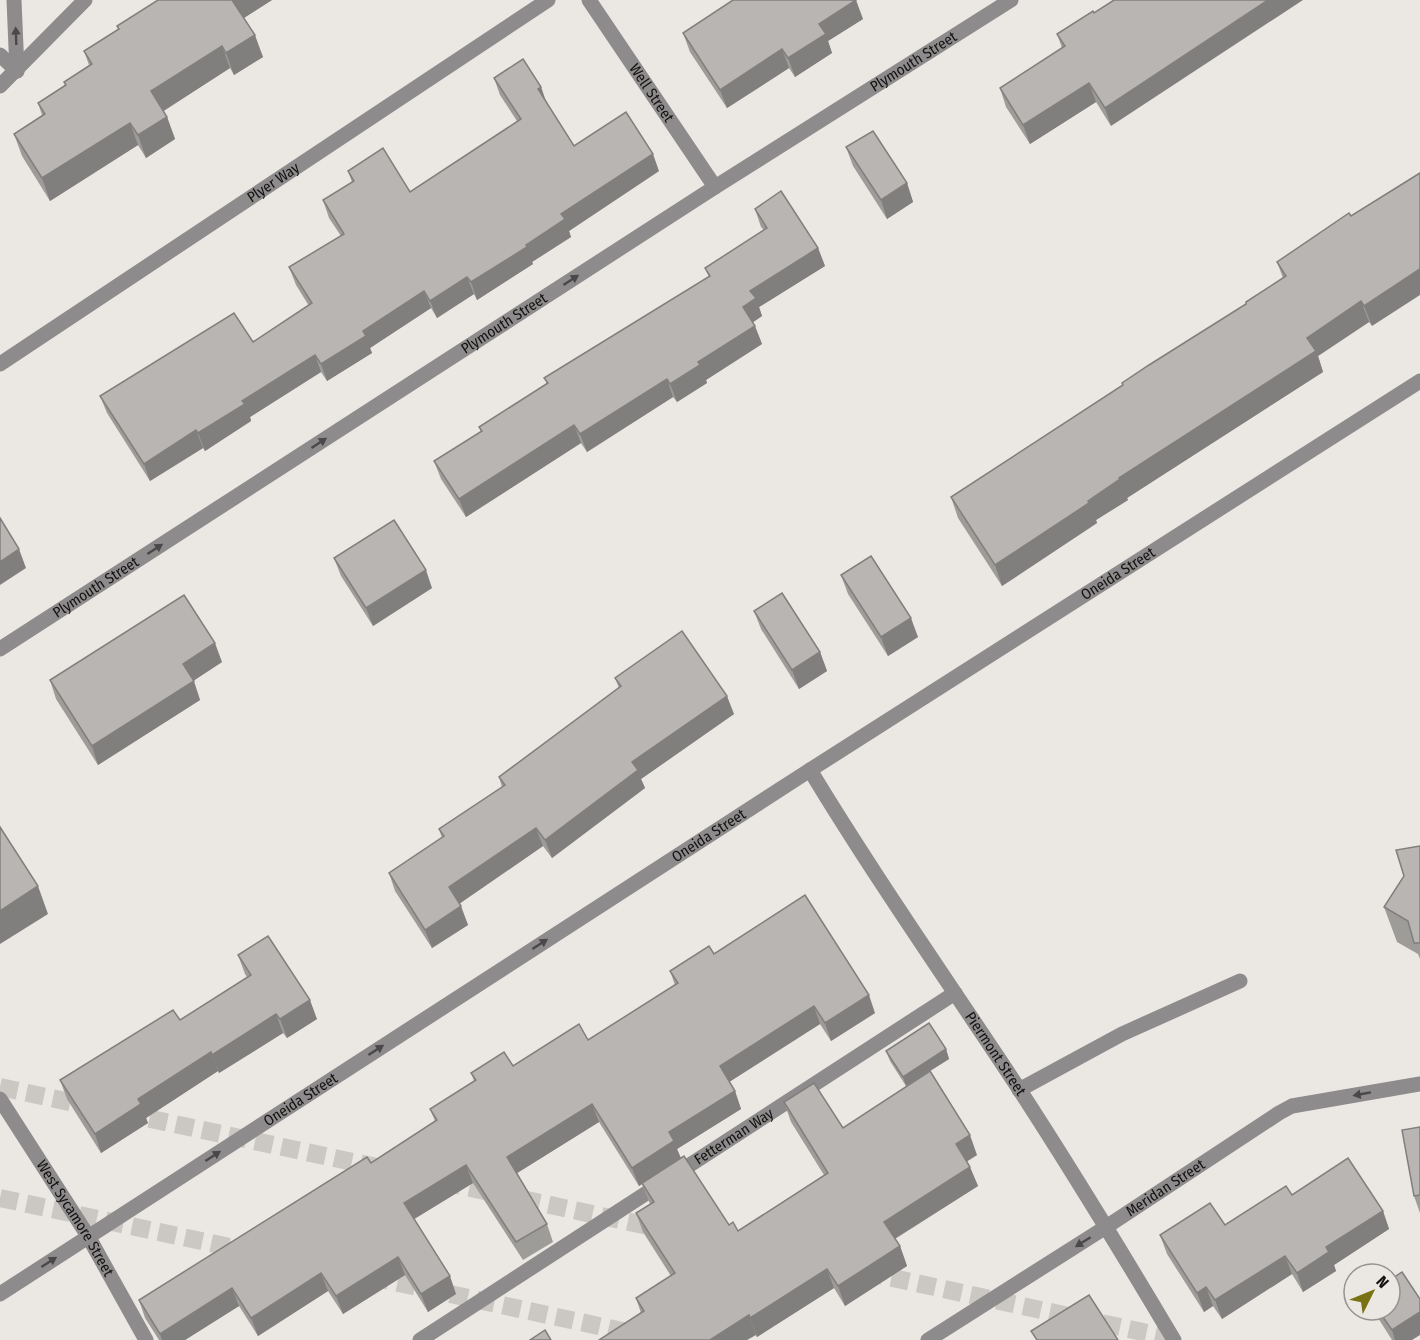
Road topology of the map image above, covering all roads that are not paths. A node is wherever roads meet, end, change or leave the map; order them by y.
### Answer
1 (15, 0) edge
2 (85, 0) edge
3 (548, 0) edge
4 (589, 0) edge
5 (1011, 0) edge
6 (0, 55) edge
7 (16, 71) junction
8 (0, 86) edge
9 (715, 187) junction
10 (0, 364) edge
11 (1420, 381) edge
12 (0, 649) edge
13 (810, 770) junction
14 (1240, 981) dead end
15 (955, 993) junction
16 (1420, 1084) edge
17 (1019, 1090) junction
18 (0, 1099) edge
19 (1106, 1227) junction
20 (88, 1236) junction
21 (0, 1294) edge
22 (146, 1340) edge
23 (420, 1340) edge
24 (928, 1340) edge
25 (1174, 1340) edge

7 -> 1 street
2 - 7 street
3 - 10 street, Plyer Way
4 - 9 street, Well Street
5 - 9 street, Plymouth Street
6 - 7 street
7 - 8 street
12 -> 9 street, Plymouth Street
11 - 13 street, Oneida Street
13 - 15 street, Piermont Street
20 -> 13 street, Oneida Street
14 - 17 street
15 - 17 street, Piermont Street
15 - 23 street, Fetterman Way
16 -> 19 street, Meridan Street
17 - 19 street, Piermont Street
18 - 20 street, West Sycamore Street
19 -> 24 street, Meridan Street
19 - 25 street, Piermont Street
21 -> 20 street, Oneida Street
20 - 22 street, West Sycamore Street

